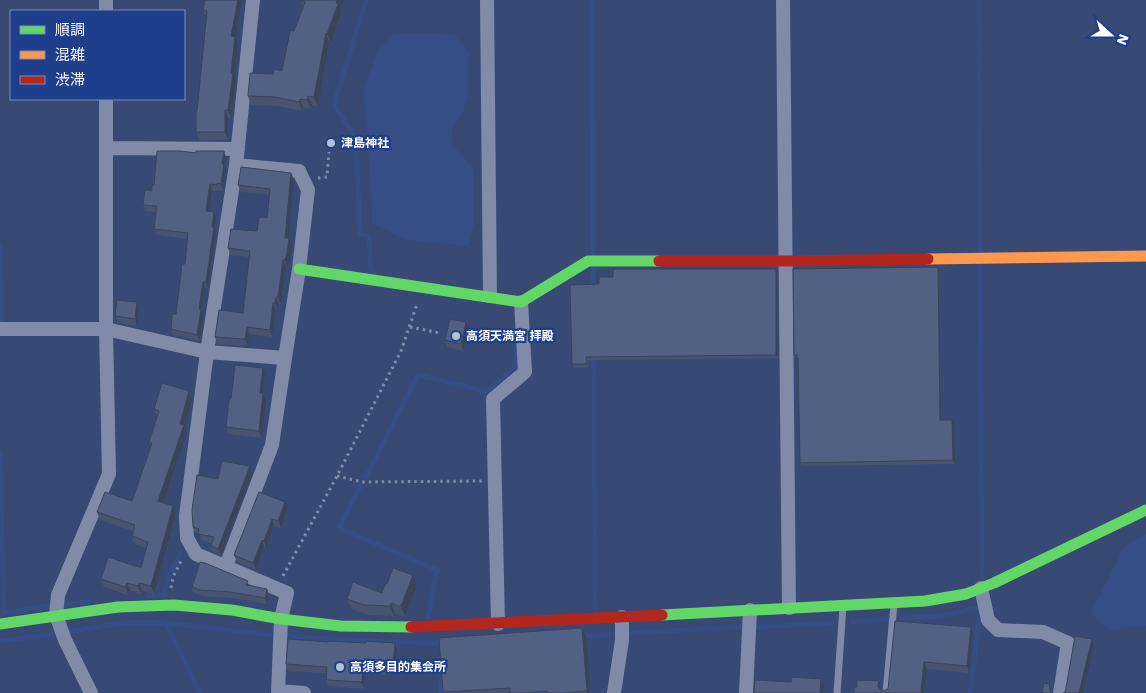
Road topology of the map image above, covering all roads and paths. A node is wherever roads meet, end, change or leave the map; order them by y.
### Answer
1 (253, 0) edge
2 (487, 0) edge
3 (783, 0) edge
4 (106, 100) edge
5 (106, 148) junction
6 (238, 149) junction
7 (329, 152) dead end
8 (236, 165) junction
9 (303, 179) junction
10 (1146, 256) edge
11 (785, 261) junction
12 (299, 269) junction
13 (422, 287) junction
14 (490, 296) junction
15 (521, 302) junction
16 (410, 327) junction
17 (0, 329) edge
18 (106, 329) junction
19 (440, 333) dead end
20 (207, 352) junction
21 (285, 358) junction
22 (338, 476) junction
23 (495, 481) junction
24 (1146, 510) edge
25 (192, 546) junction
26 (226, 566) junction
27 (276, 588) junction
28 (981, 588) junction
29 (894, 602) junction
30 (168, 605) junction
31 (843, 605) junction
32 (789, 608) junction
33 (750, 610) junction
34 (56, 616) junction
35 (622, 617) junction
36 (281, 619) junction
37 (0, 624) edge
38 (498, 624) junction
39 (278, 692) edge
40 (91, 693) edge
41 (304, 693) edge
42 (614, 693) edge
43 (746, 693) edge
44 (837, 693) edge
45 (886, 693) edge
46 (1060, 693) edge

1 - 6 street
2 - 14 street
3 - 11 street
4 - 5 street
5 - 6 street
5 - 18 street
6 - 8 street
7 - 9 path
8 - 9 street
8 - 20 street
9 - 12 street
10 - 11 street
11 - 15 street
11 - 32 street
12 - 13 street
12 - 21 street
13 - 14 street
13 - 16 path
14 - 15 street
15 - 23 street
16 - 19 path
16 - 22 path
17 - 18 street
18 - 20 street
18 - 34 street
20 - 21 street
20 - 25 street
21 - 26 street
22 - 23 path
22 - 27 path
23 - 38 street
24 - 28 street
25 - 26 street
25 - 30 path
26 - 27 street
27 - 36 street
28 - 29 street
28 - 46 street
29 - 31 street
29 - 45 lane
30 - 34 street
30 - 36 street
31 - 32 street
31 - 44 lane
32 - 33 street
33 - 35 street
33 - 43 street
34 - 37 street
34 - 40 street
35 - 38 street
35 - 42 street
36 - 38 street
36 - 39 street
39 - 41 street

